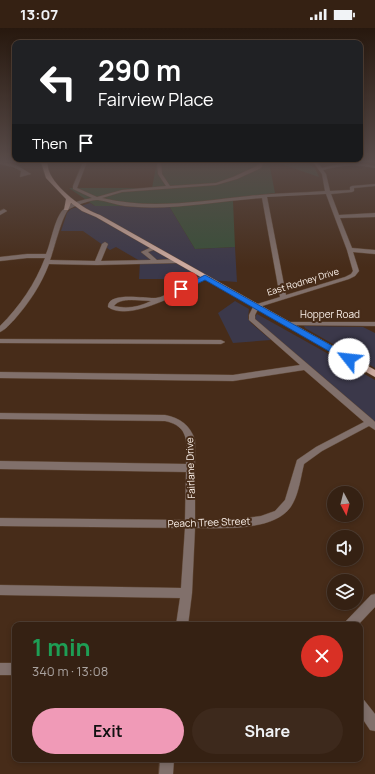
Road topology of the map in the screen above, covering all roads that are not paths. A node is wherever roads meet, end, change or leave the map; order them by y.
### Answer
1 (264, 196) edge
2 (74, 197) edge
3 (95, 197) edge
4 (102, 197) edge
5 (255, 197) edge
6 (329, 197) edge
7 (69, 198) joint
8 (98, 198) junction
9 (78, 203) junction
10 (66, 209) junction
11 (375, 215) edge
12 (337, 217) junction
13 (105, 244) dead end
14 (154, 248) junction
15 (350, 250) junction
16 (375, 252) edge
17 (0, 259) edge
18 (48, 259) junction
19 (155, 261) junction
20 (176, 261) junction
21 (97, 263) junction
22 (205, 278) junction
23 (283, 298) junction
24 (159, 300) junction
25 (256, 306) junction
26 (286, 324) junction
27 (375, 324) edge
28 (0, 330) edge
29 (0, 341) edge
30 (221, 342) dead end
31 (306, 367) junction
32 (375, 374) edge
33 (0, 375) edge
34 (0, 416) edge
35 (373, 424) edge
36 (0, 465) edge
37 (191, 468) junction
38 (0, 522) edge
39 (191, 524) junction
40 (0, 590) edge
41 (187, 593) junction
42 (375, 599) edge
43 (182, 622) edge
44 (353, 622) edge
45 (0, 669) edge
46 (12, 669) edge
47 (363, 708) edge
48 (375, 725) edge
49 (167, 762) edge
50 (166, 774) edge

1 - 23 street
2 - 9 main road
3 - 8 street
4 - 8 street
5 - 8 street
6 - 12 street, East Rodney Drive
7 - 9 main road
7 - 10 main road
8 - 9 street
9 - 10 street
9 - 14 main road
10 - 18 street
11 - 12 street
12 - 15 street, East Rodney Drive
13 - 21 street
14 - 19 street
14 - 20 main road
15 - 16 street
15 - 23 street, East Rodney Drive
17 - 18 street
18 - 21 street
18 - 28 street
19 - 20 street
19 - 21 street
20 - 22 main road
22 - 24 street
22 - 25 main road
23 - 25 street, East Rodney Drive
24 - 24 street
25 - 26 main road
25 - 31 street
26 - 27 street, Hopper Road
26 - 32 main road
29 - 30 street
31 - 33 street
31 - 35 street
34 - 37 street, Fairlane Drive
35 - 39 street, Peach Tree Street
36 - 37 street
37 - 39 street, Fairlane Drive
38 - 39 street, Peach Tree Street
39 - 41 street, Fairlane Drive
40 - 41 street
41 - 43 street, Fairlane Drive
42 - 44 street
45 - 46 street
47 - 48 street
49 - 50 street

